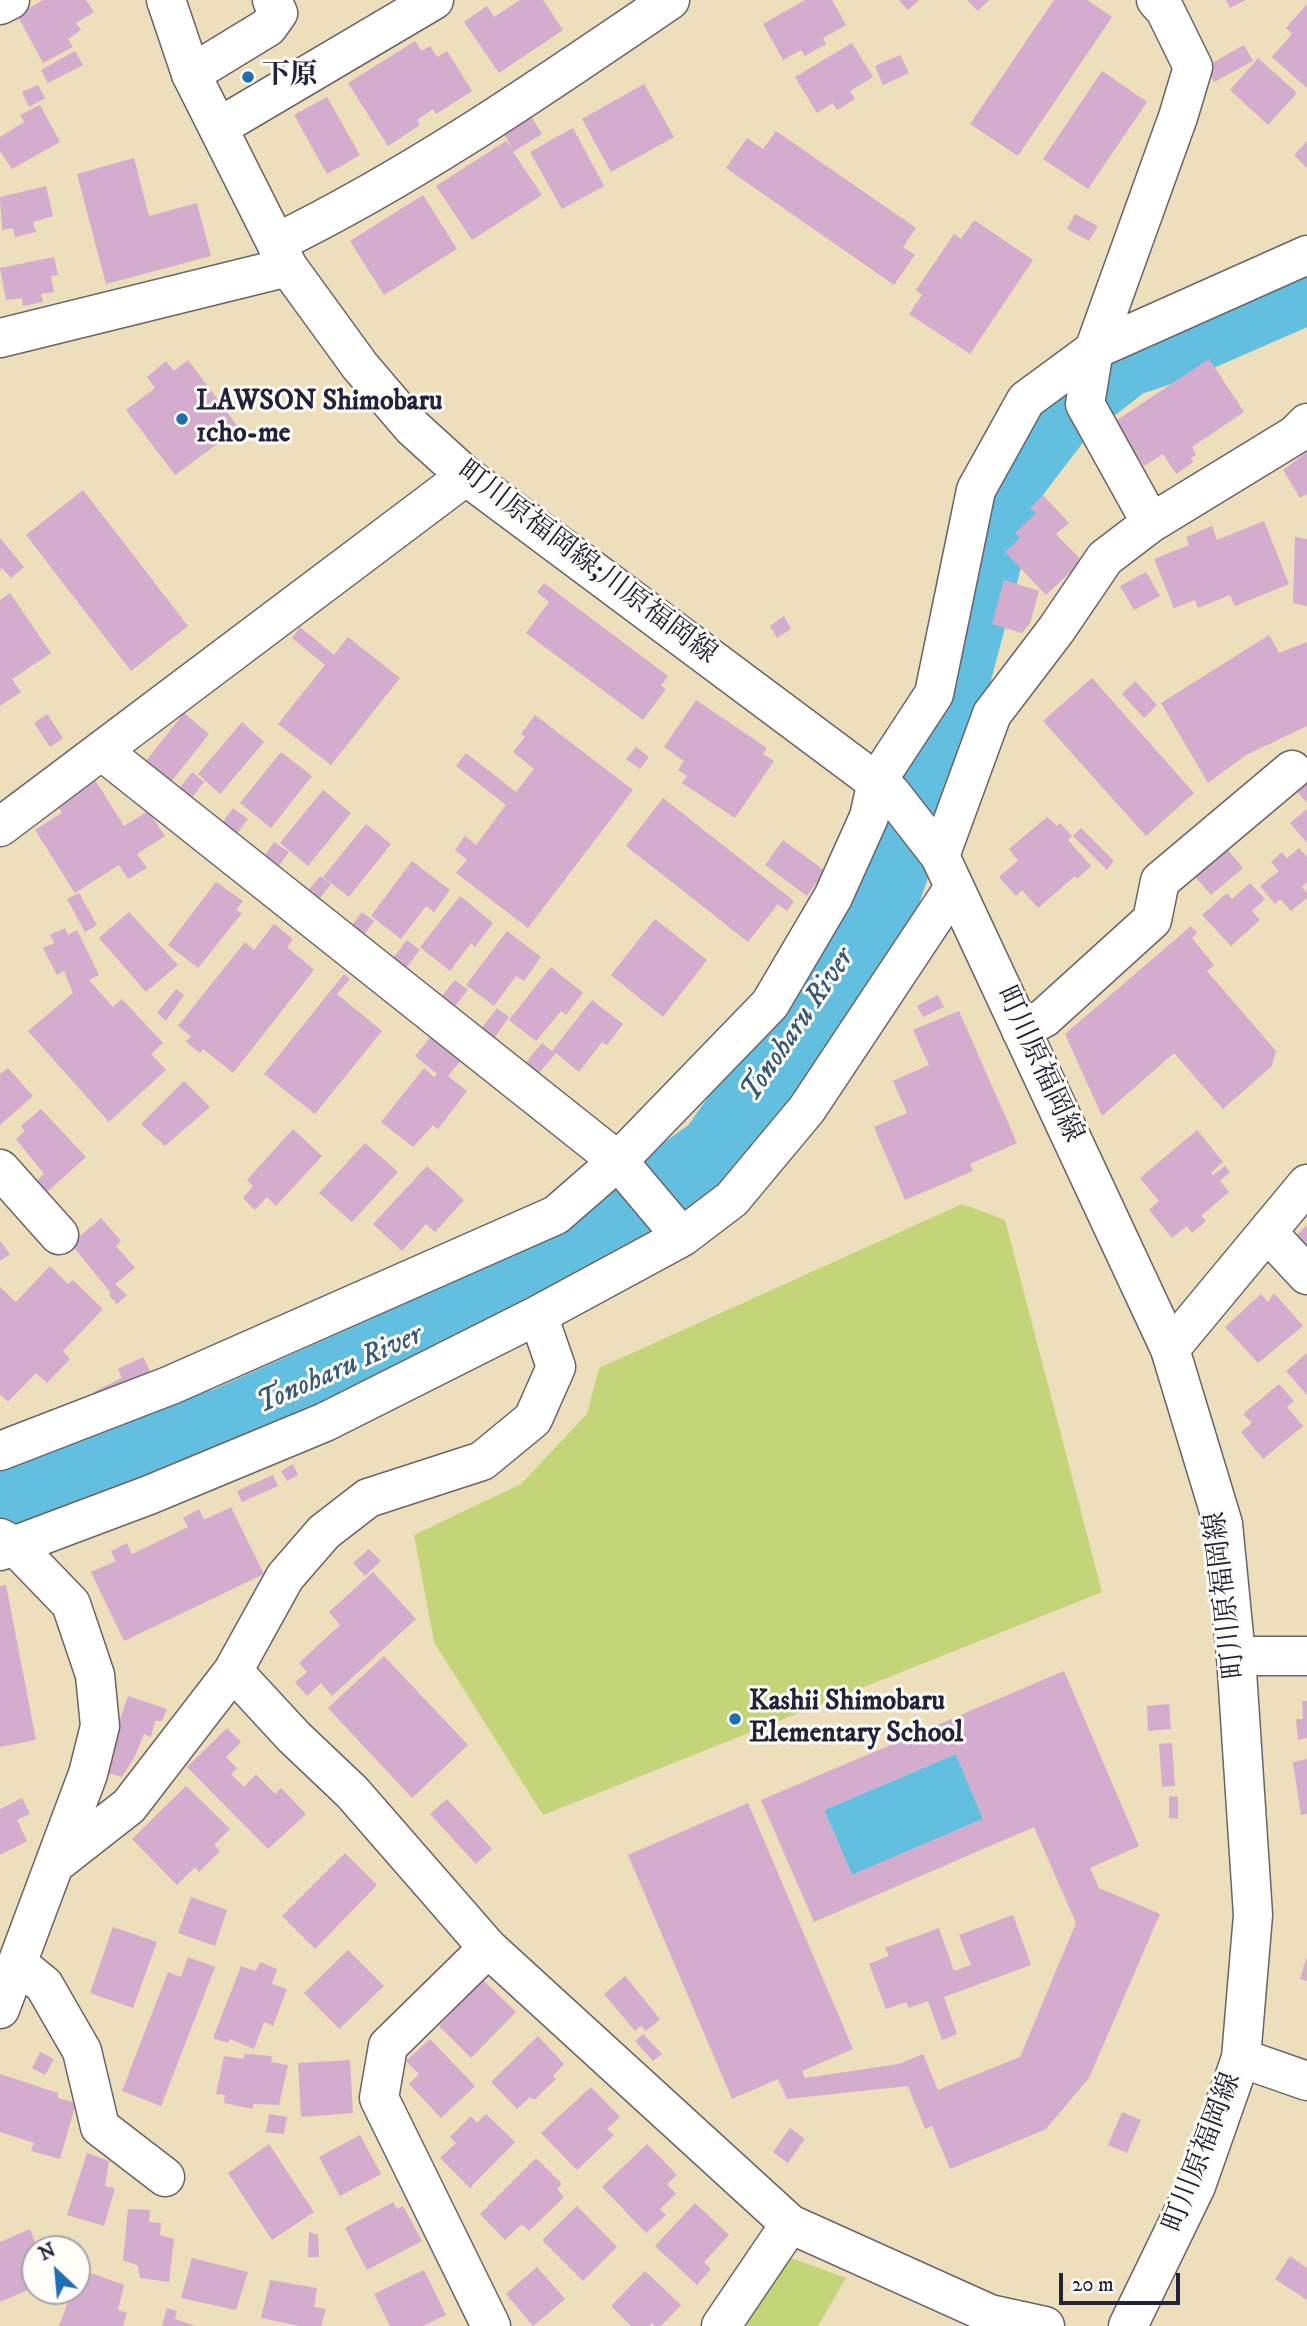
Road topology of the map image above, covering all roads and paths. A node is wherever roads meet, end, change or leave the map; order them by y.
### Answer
1 (10, 0) edge
2 (166, 0) edge
3 (272, 0) edge
4 (434, 0) edge
5 (670, 0) edge
6 (1156, 0) edge
7 (0, 5) edge
8 (191, 74) junction
9 (219, 127) junction
10 (282, 255) junction
11 (1307, 255) edge
12 (0, 338) edge
13 (1094, 350) junction
14 (1307, 423) edge
15 (466, 476) junction
16 (1151, 523) junction
17 (102, 751) junction
18 (1292, 770) dead end
19 (884, 787) junction
20 (0, 827) edge
21 (946, 873) junction
22 (1021, 1030) junction
23 (618, 1161) junction
24 (0, 1169) edge
25 (1307, 1184) edge
26 (1268, 1233) junction
27 (59, 1235) dead end
28 (682, 1237) junction
29 (1307, 1275) edge
30 (538, 1315) junction
31 (1170, 1349) junction
32 (0, 1451) edge
33 (5, 1545) edge
34 (1236, 1656) junction
35 (1307, 1656) edge
36 (233, 1671) junction
37 (55, 1864) junction
38 (488, 1948) junction
39 (18, 1963) junction
40 (0, 2009) edge
41 (1241, 2058) junction
42 (1307, 2081) edge
43 (165, 2177) dead end
44 (790, 2224) junction
45 (1126, 2325) edge
46 (491, 2326) edge
47 (721, 2326) edge
48 (1045, 2326) edge

1 - 7 street
2 - 8 street, 町川原福岡線;川原福岡線
3 - 8 street
4 - 9 street
5 - 10 street
6 - 13 street
8 - 9 street, 町川原福岡線;川原福岡線
9 - 10 street, 町川原福岡線;川原福岡線
10 - 12 street
10 - 15 street, 町川原福岡線;川原福岡線
11 - 13 street
13 - 16 street
13 - 19 street
14 - 16 street
15 - 17 street
15 - 19 street, 町川原福岡線;川原福岡線
16 - 21 street
17 - 20 street
17 - 23 street
18 - 22 street
19 - 21 street, 町川原福岡線;川原福岡線
19 - 23 street
21 - 22 street, 町川原福岡線
21 - 28 street
22 - 31 street, 町川原福岡線
23 - 28 street
23 - 32 street
24 - 27 street
25 - 26 street
26 - 29 street
26 - 31 street
28 - 30 street
30 - 33 street
30 - 36 street
31 - 34 street, 町川原福岡線
33 - 37 street
34 - 35 street
34 - 41 street, 町川原福岡線
36 - 37 street
36 - 38 street
37 - 39 street
38 - 44 street
38 - 46 street
39 - 40 street
39 - 43 street
41 - 42 street
41 - 45 street, 町川原福岡線
44 - 47 street
44 - 48 street

